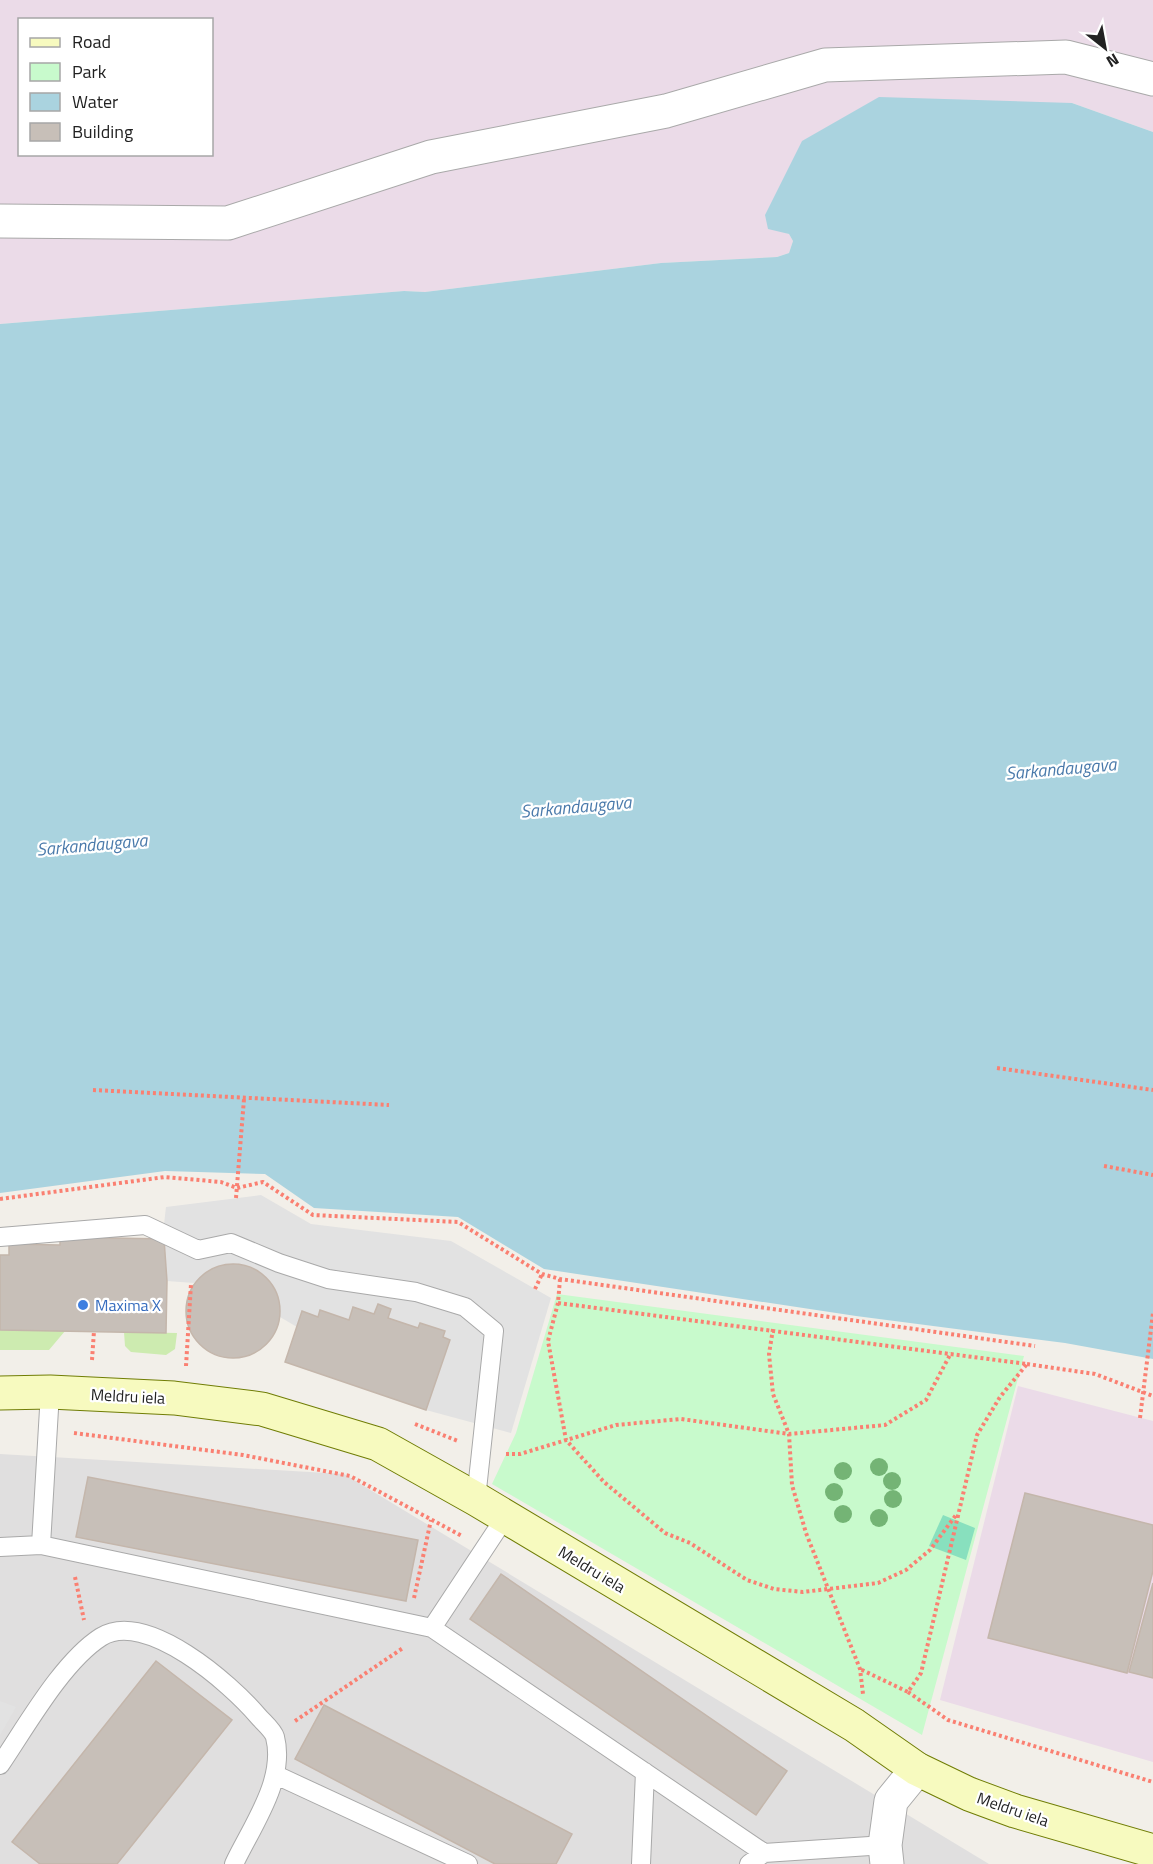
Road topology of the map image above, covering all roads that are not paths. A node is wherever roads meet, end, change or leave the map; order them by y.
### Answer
1 (1153, 80) edge
2 (0, 221) edge
3 (0, 1237) edge
4 (50, 1392) junction
5 (0, 1393) edge
6 (476, 1499) junction
7 (497, 1530) junction
8 (41, 1545) junction
9 (0, 1547) edge
10 (432, 1628) junction
11 (0, 1765) edge
12 (918, 1769) junction
13 (645, 1772) junction
14 (276, 1775) junction
15 (1153, 1851) edge
16 (764, 1853) junction
17 (886, 1855) edge
18 (234, 1864) edge
19 (468, 1864) edge
20 (641, 1864) edge
21 (749, 1864) edge

1 - 2 street
3 - 6 lane
4 - 5 street, Meldru iela
4 - 6 street, Meldru iela
4 - 8 lane
6 - 7 street, Meldru iela
7 - 10 lane
7 - 12 street, Meldru iela
8 - 9 lane
8 - 10 lane
10 - 13 lane
11 - 14 lane
12 - 15 street, Meldru iela
12 - 17 street
13 - 16 lane
13 - 20 lane
14 - 18 lane
14 - 19 lane
16 - 17 lane
16 - 21 lane

